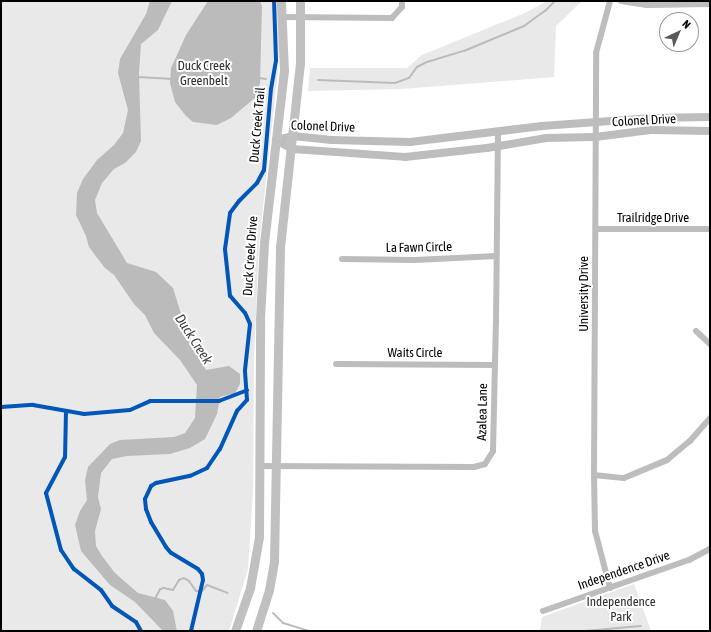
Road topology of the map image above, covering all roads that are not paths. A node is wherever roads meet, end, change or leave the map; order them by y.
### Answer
1 (281, 1) edge
2 (300, 1) edge
3 (402, 1) edge
4 (610, 1) edge
5 (621, 1) edge
6 (710, 4) edge
7 (301, 16) junction
8 (283, 17) junction
9 (710, 117) edge
10 (595, 122) junction
11 (710, 131) edge
12 (498, 132) junction
13 (293, 136) junction
14 (595, 137) junction
15 (276, 140) junction
16 (498, 146) junction
17 (292, 149) junction
18 (596, 229) junction
19 (710, 229) edge
20 (496, 256) junction
21 (342, 259) dead end
22 (696, 331) dead end
23 (710, 344) edge
24 (336, 364) dead end
25 (494, 365) junction
26 (710, 418) edge
27 (260, 466) junction
28 (276, 466) junction
29 (594, 475) junction
30 (710, 549) edge
31 (610, 588) junction
32 (543, 611) dead end
33 (235, 631) edge
34 (256, 631) edge

1 - 8 main road, Duck Creek Drive
2 - 7 main road
3 - 7 street
4 - 10 street, University Drive
5 - 6 street
7 - 8 street
7 - 13 main road
8 - 15 main road, Duck Creek Drive
9 - 10 street, Colonel Drive
10 - 12 street, Colonel Drive
10 - 14 street, University Drive
11 - 14 street, Colonel Drive
12 - 13 street, Colonel Drive
12 - 16 street, Azalea Lane
13 - 15 street, Colonel Drive
13 - 17 main road
14 - 16 street, Colonel Drive
14 - 18 street, University Drive
15 - 17 street, Colonel Drive
15 - 27 main road, Duck Creek Drive
16 - 17 street, Colonel Drive
16 - 20 street, Azalea Lane
17 - 28 main road
18 - 19 street, Trailridge Drive
18 - 29 street, University Drive
20 - 21 street, La Fawn Circle
20 - 25 street, Azalea Lane
22 - 23 street
24 - 25 street, Waits Circle
25 - 28 street, Azalea Lane
26 - 29 street
27 - 28 street, Azalea Lane
27 - 33 main road, Duck Creek Drive
28 - 34 main road
29 - 31 street, University Drive
30 - 31 street, Independence Drive
31 - 32 street, Independence Drive

